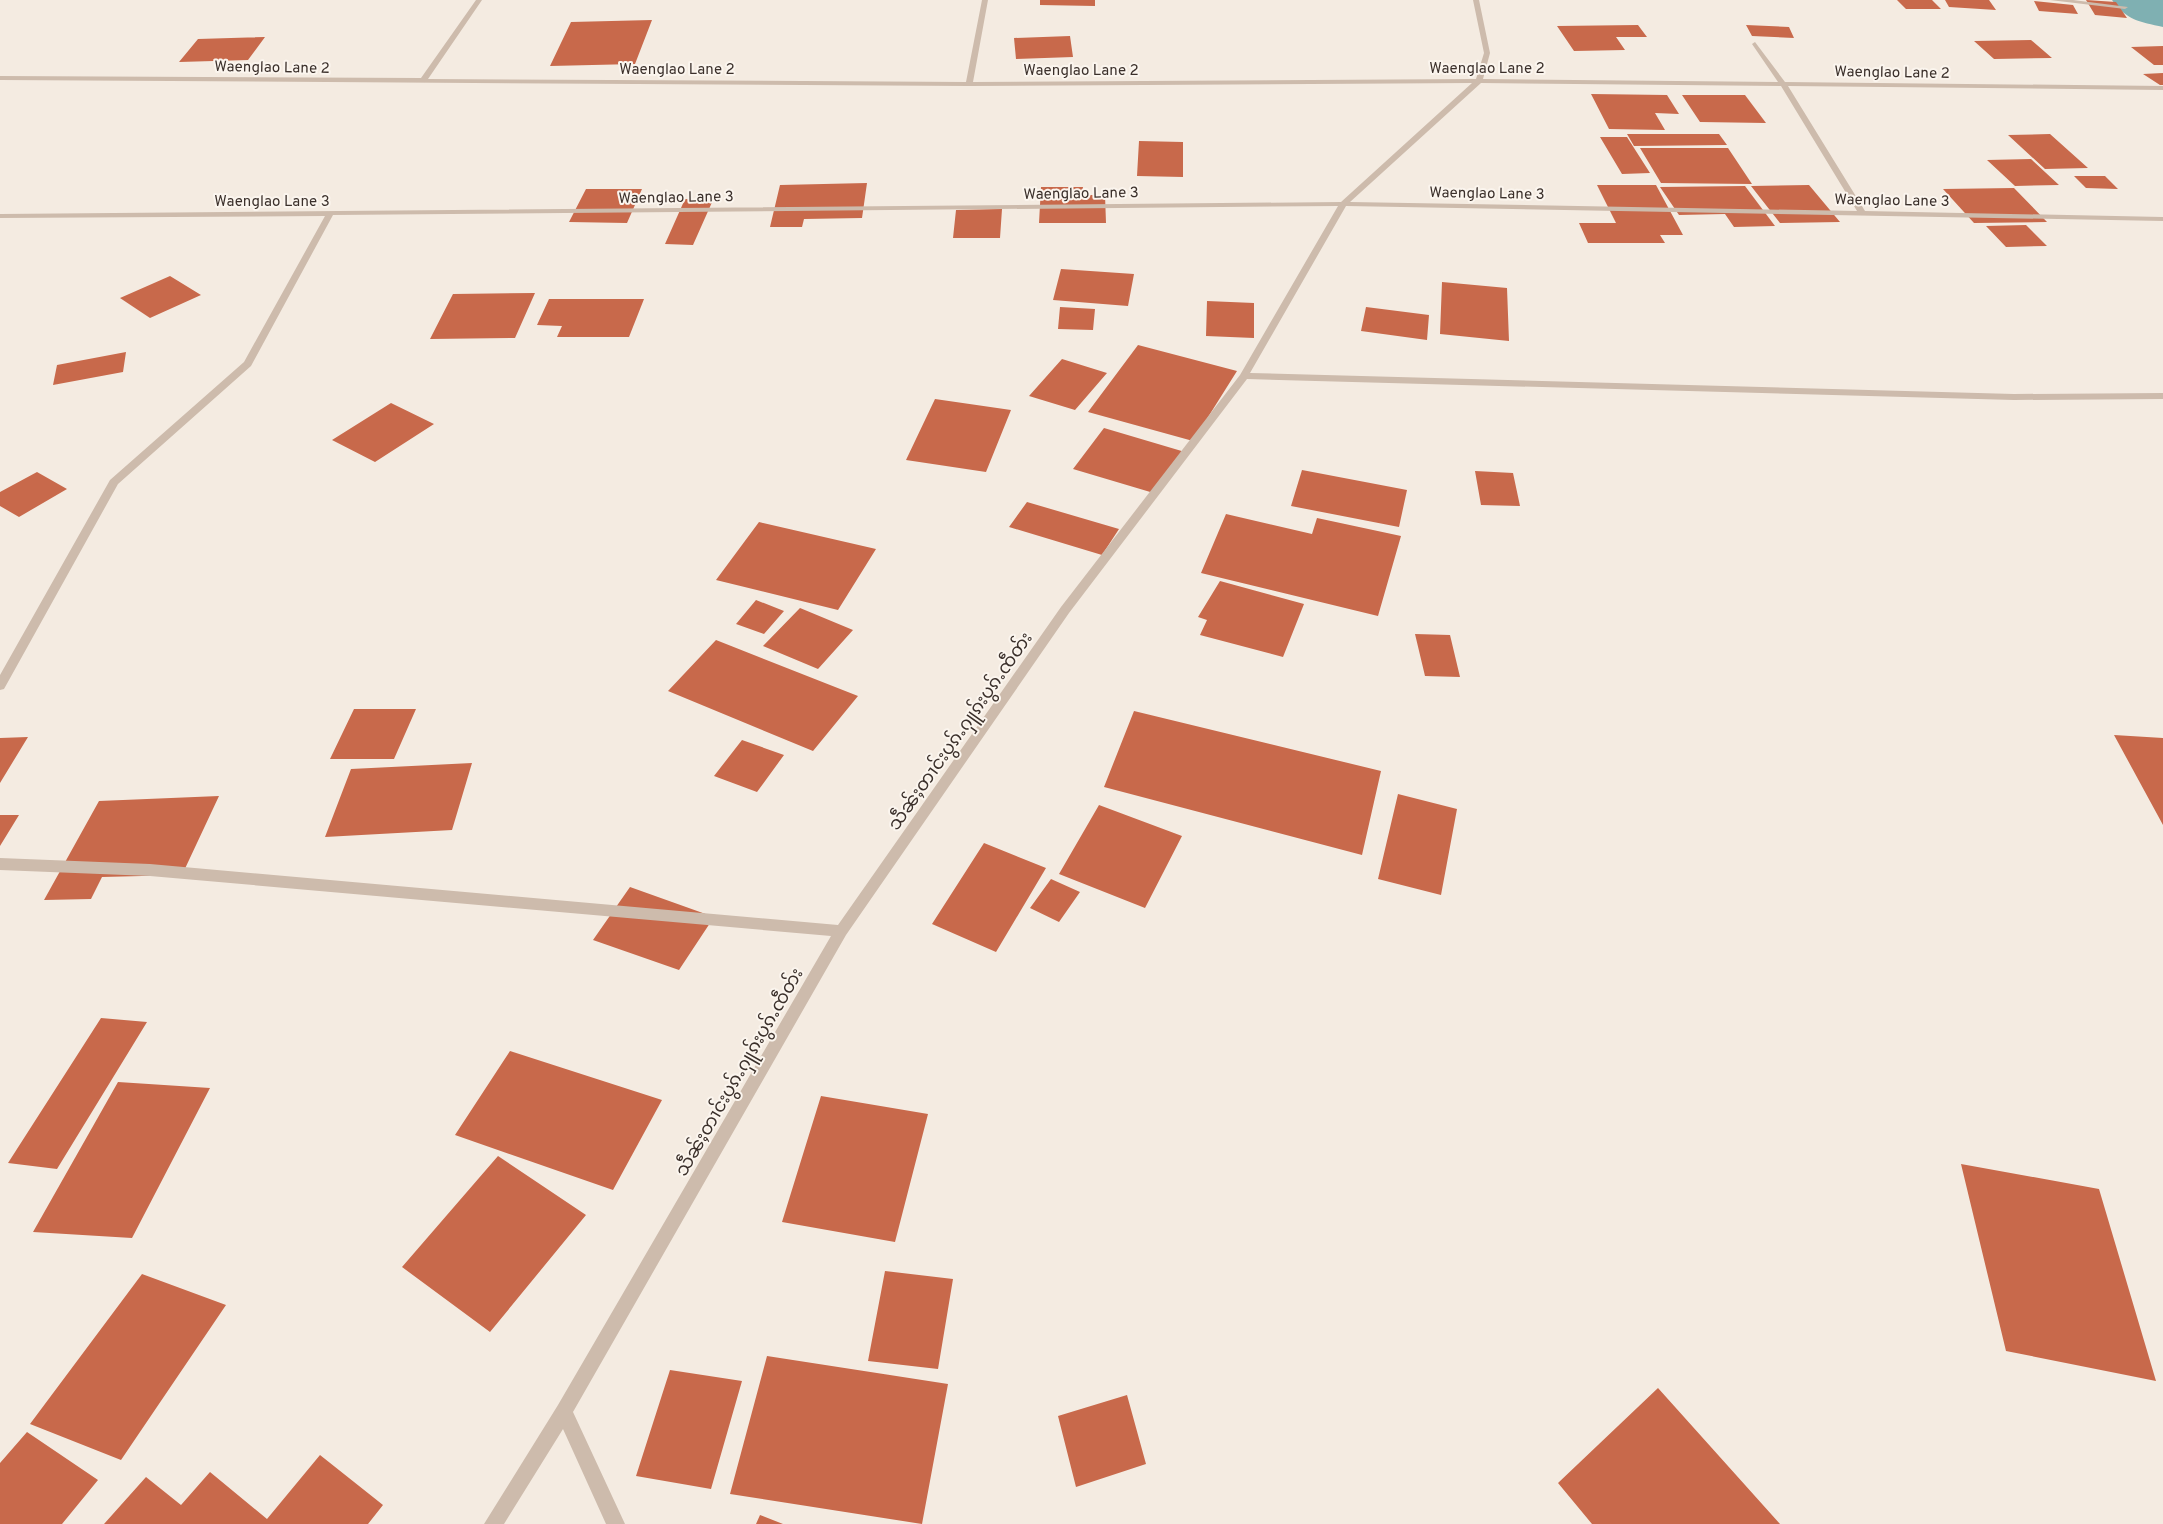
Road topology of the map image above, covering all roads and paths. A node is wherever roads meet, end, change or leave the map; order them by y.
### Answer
1 (479, 0) edge
2 (985, 0) edge
3 (1476, 0) edge
4 (2053, 0) edge
5 (2125, 8) dead end
6 (1755, 44) dead end
7 (0, 78) edge
8 (422, 82) junction
9 (1479, 82) junction
10 (969, 84) junction
11 (1784, 85) junction
12 (2163, 88) edge
13 (1343, 204) junction
14 (329, 214) junction
15 (1863, 214) junction
16 (0, 216) edge
17 (2163, 219) edge
18 (1244, 376) junction
19 (2163, 396) edge
20 (0, 686) edge
21 (0, 864) edge
22 (841, 931) junction
23 (564, 1411) junction
24 (493, 1524) edge
25 (616, 1524) edge

1 - 8 street
2 - 10 street
3 - 9 street
4 - 5 street
6 - 11 street
7 - 8 street, Waenglao Lane 2
8 - 10 street, Waenglao Lane 2
9 - 10 street, Waenglao Lane 2
9 - 11 street, Waenglao Lane 2
9 - 13 street, သဵၼ်ႈတၢင်းပွၵ်ႉႁူၵ်းပွၵ်ႉၸဵတ်း
11 - 12 street, Waenglao Lane 2
11 - 15 street
13 - 14 street, Waenglao Lane 3
13 - 15 street, Waenglao Lane 3
13 - 18 street, သဵၼ်ႈတၢင်းပွၵ်ႉႁူၵ်းပွၵ်ႉၸဵတ်း
14 - 16 street, Waenglao Lane 3
14 - 20 street
15 - 17 street, Waenglao Lane 3
18 - 19 street
18 - 22 street, သဵၼ်ႈတၢင်းပွၵ်ႉႁူၵ်းပွၵ်ႉၸဵတ်း
21 - 22 street
22 - 23 street, သဵၼ်ႈတၢင်းပွၵ်ႉႁူၵ်းပွၵ်ႉၸဵတ်း
23 - 24 street, သဵၼ်ႈတၢင်းပွၵ်ႉႁူၵ်းပွၵ်ႉၸဵတ်း
23 - 25 street

